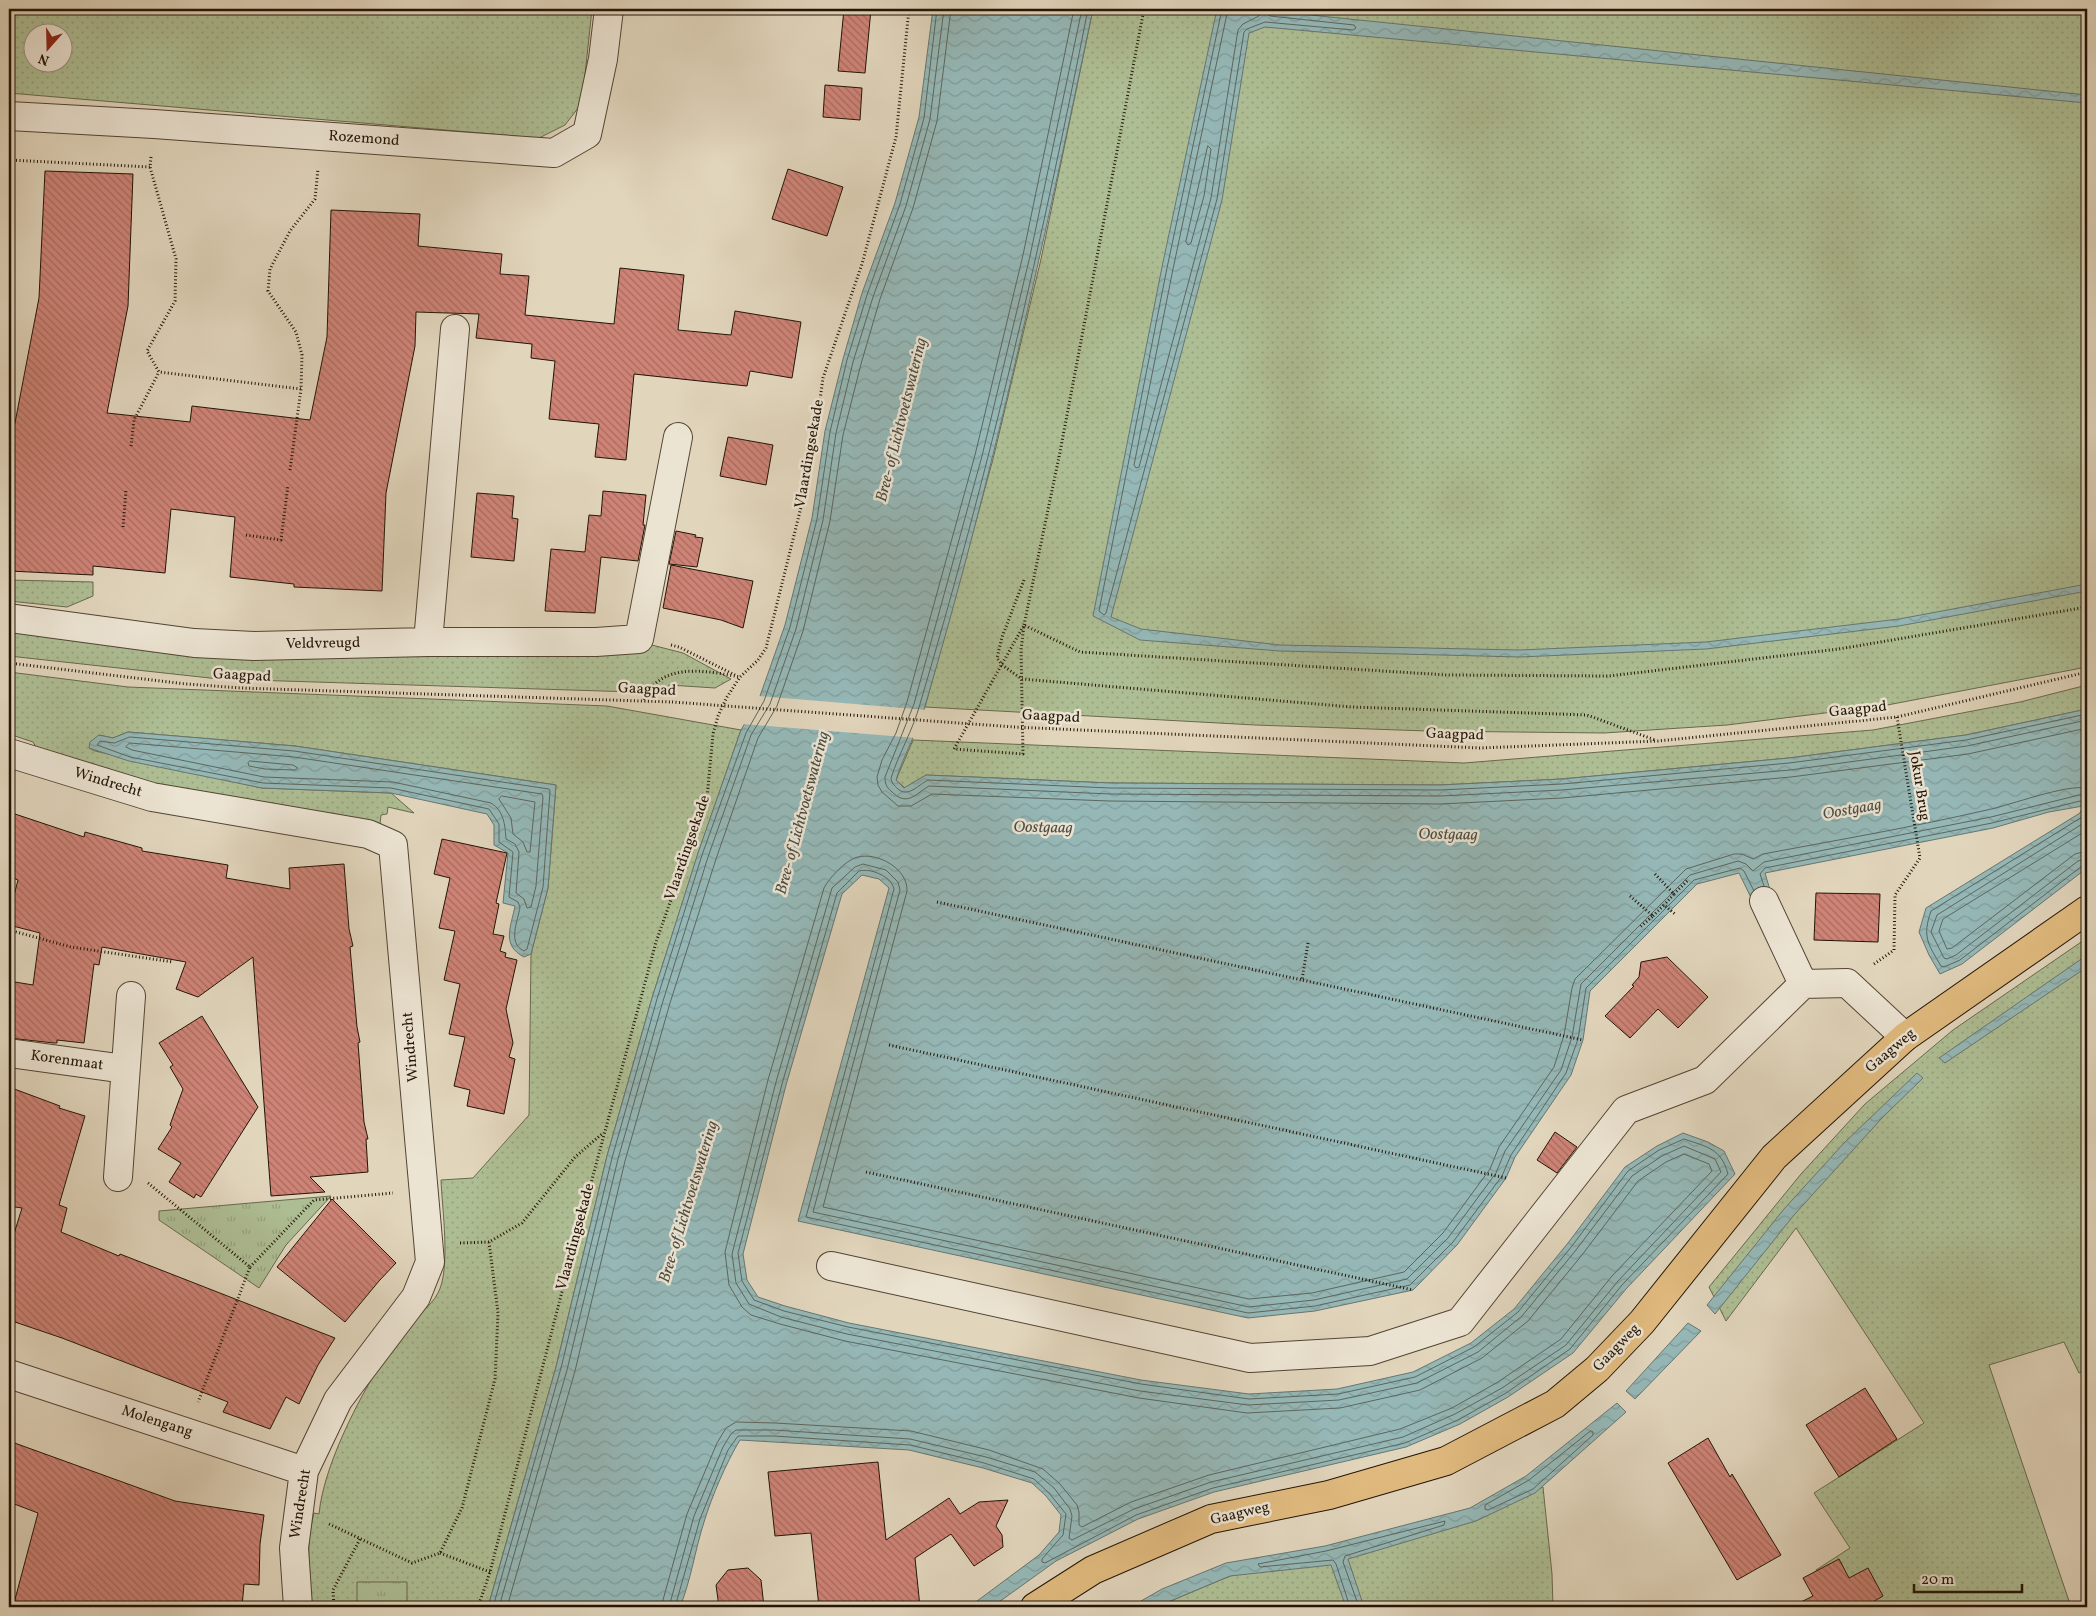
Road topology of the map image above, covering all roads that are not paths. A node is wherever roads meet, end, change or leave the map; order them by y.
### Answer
1 (609, 9) edge
2 (9, 116) edge
3 (455, 329) dead end
4 (678, 437) dead end
5 (9, 618) edge
6 (428, 642) junction
7 (9, 753) edge
8 (1764, 901) dead end
9 (2087, 910) edge
10 (1803, 984) junction
11 (131, 996) dead end
12 (1905, 1037) junction
13 (9, 1053) edge
14 (125, 1069) junction
15 (118, 1177) road end
16 (831, 1266) dead end
17 (9, 1374) edge
18 (304, 1471) junction
19 (298, 1607) edge
20 (1035, 1607) edge

1 - 2 street, Rozemond
3 - 6 street
4 - 6 street, Veldvreugd
5 - 6 street, Veldvreugd
7 - 18 street, Windrecht
8 - 10 street
9 - 12 main road, Gaagweg
10 - 12 street
10 - 16 street
11 - 14 street, Korenmaat
12 - 20 main road, Gaagweg
13 - 14 street, Korenmaat
14 - 15 street, Korenmaat
17 - 18 street, Molengang
18 - 19 street, Windrecht

